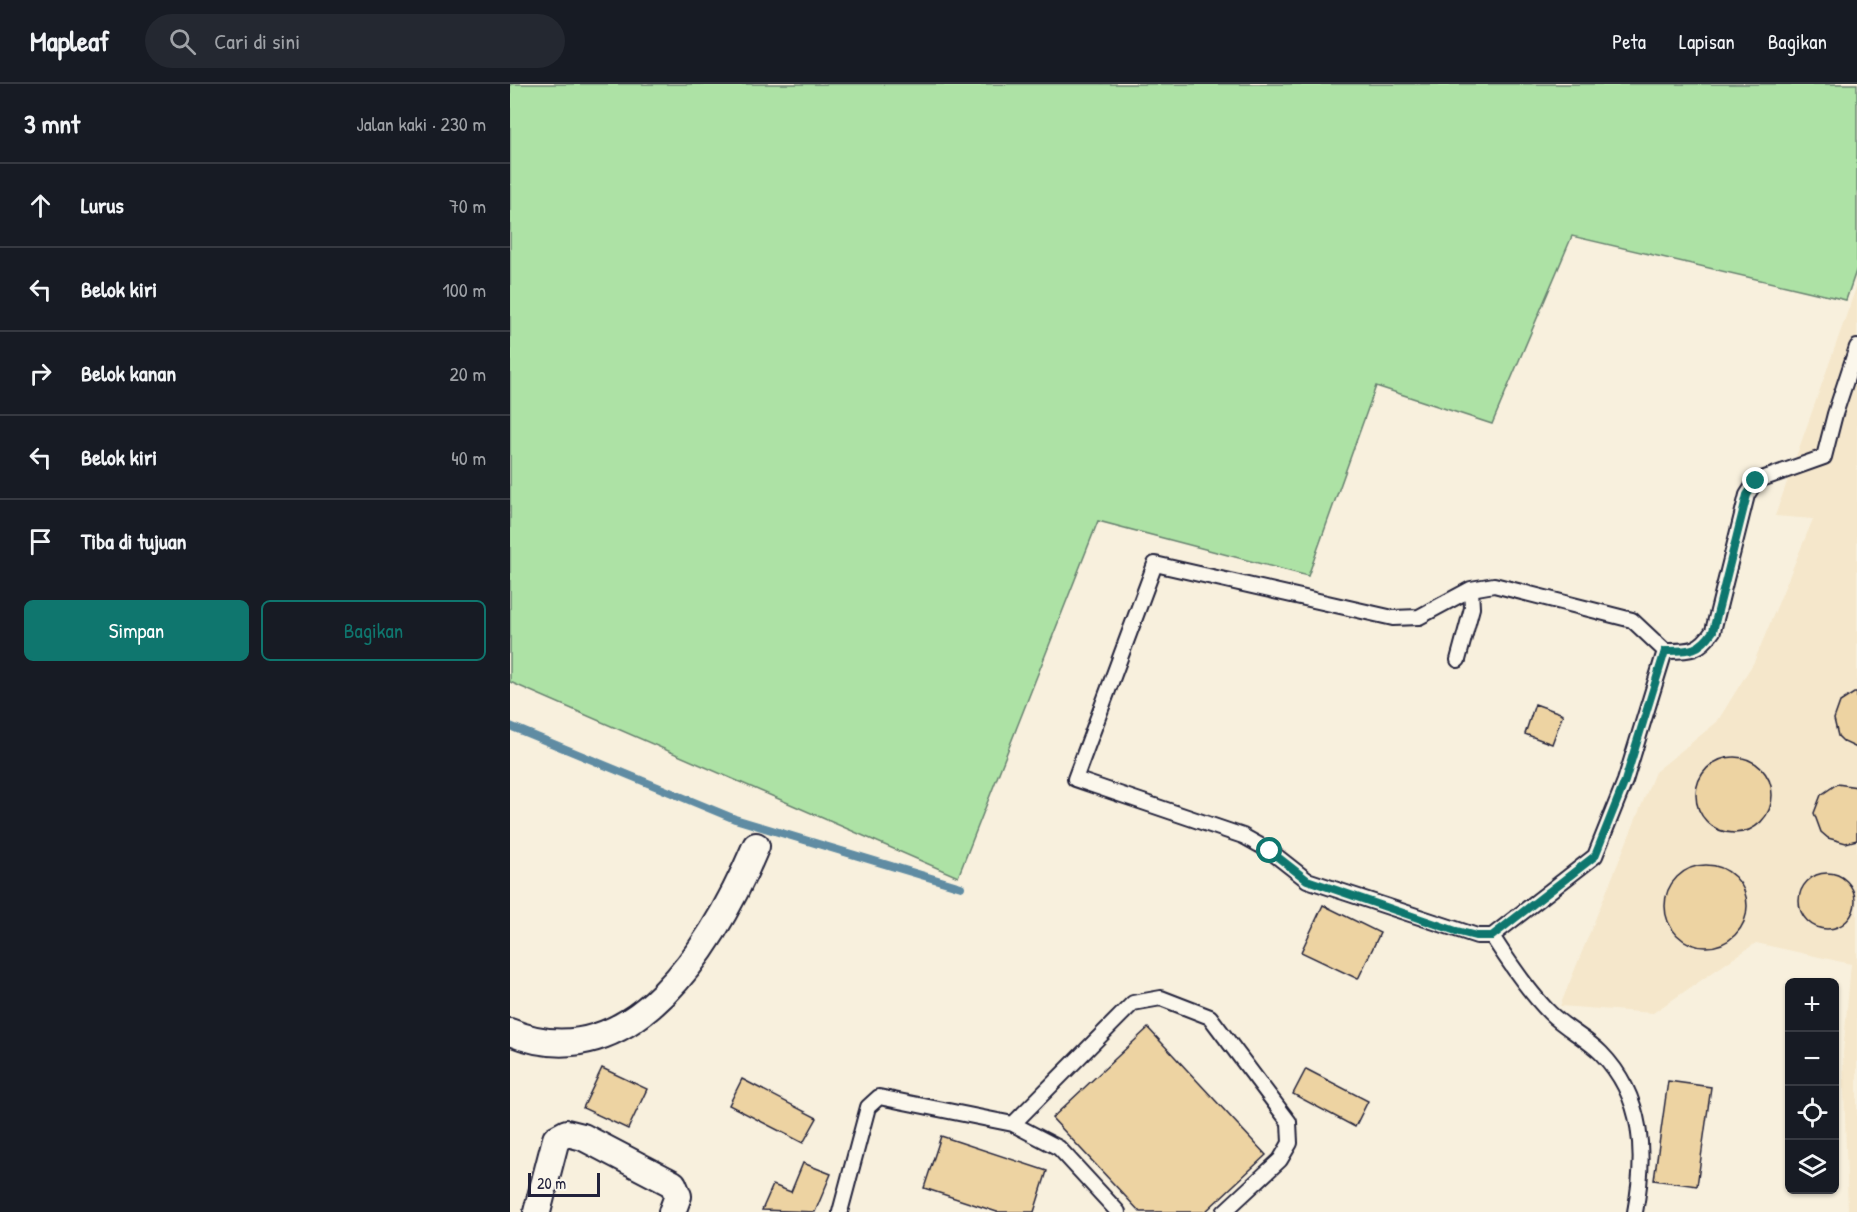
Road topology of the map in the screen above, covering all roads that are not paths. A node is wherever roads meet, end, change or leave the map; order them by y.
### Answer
1 (1857, 347) edge
2 (1471, 589) junction
3 (1665, 651) junction
4 (1458, 660) dead end
5 (756, 846) dead end
6 (1492, 936) junction
7 (510, 1032) edge
8 (1013, 1124) junction
9 (537, 1212) edge
10 (672, 1212) edge
11 (840, 1212) edge
12 (1118, 1212) edge
13 (1224, 1212) edge
14 (1635, 1212) edge

1 - 3 lane
2 - 3 lane
2 - 4 lane
2 - 6 lane
3 - 6 lane
5 - 7 street
6 - 14 lane
8 - 11 lane
8 - 12 lane
8 - 13 lane
9 - 10 street

